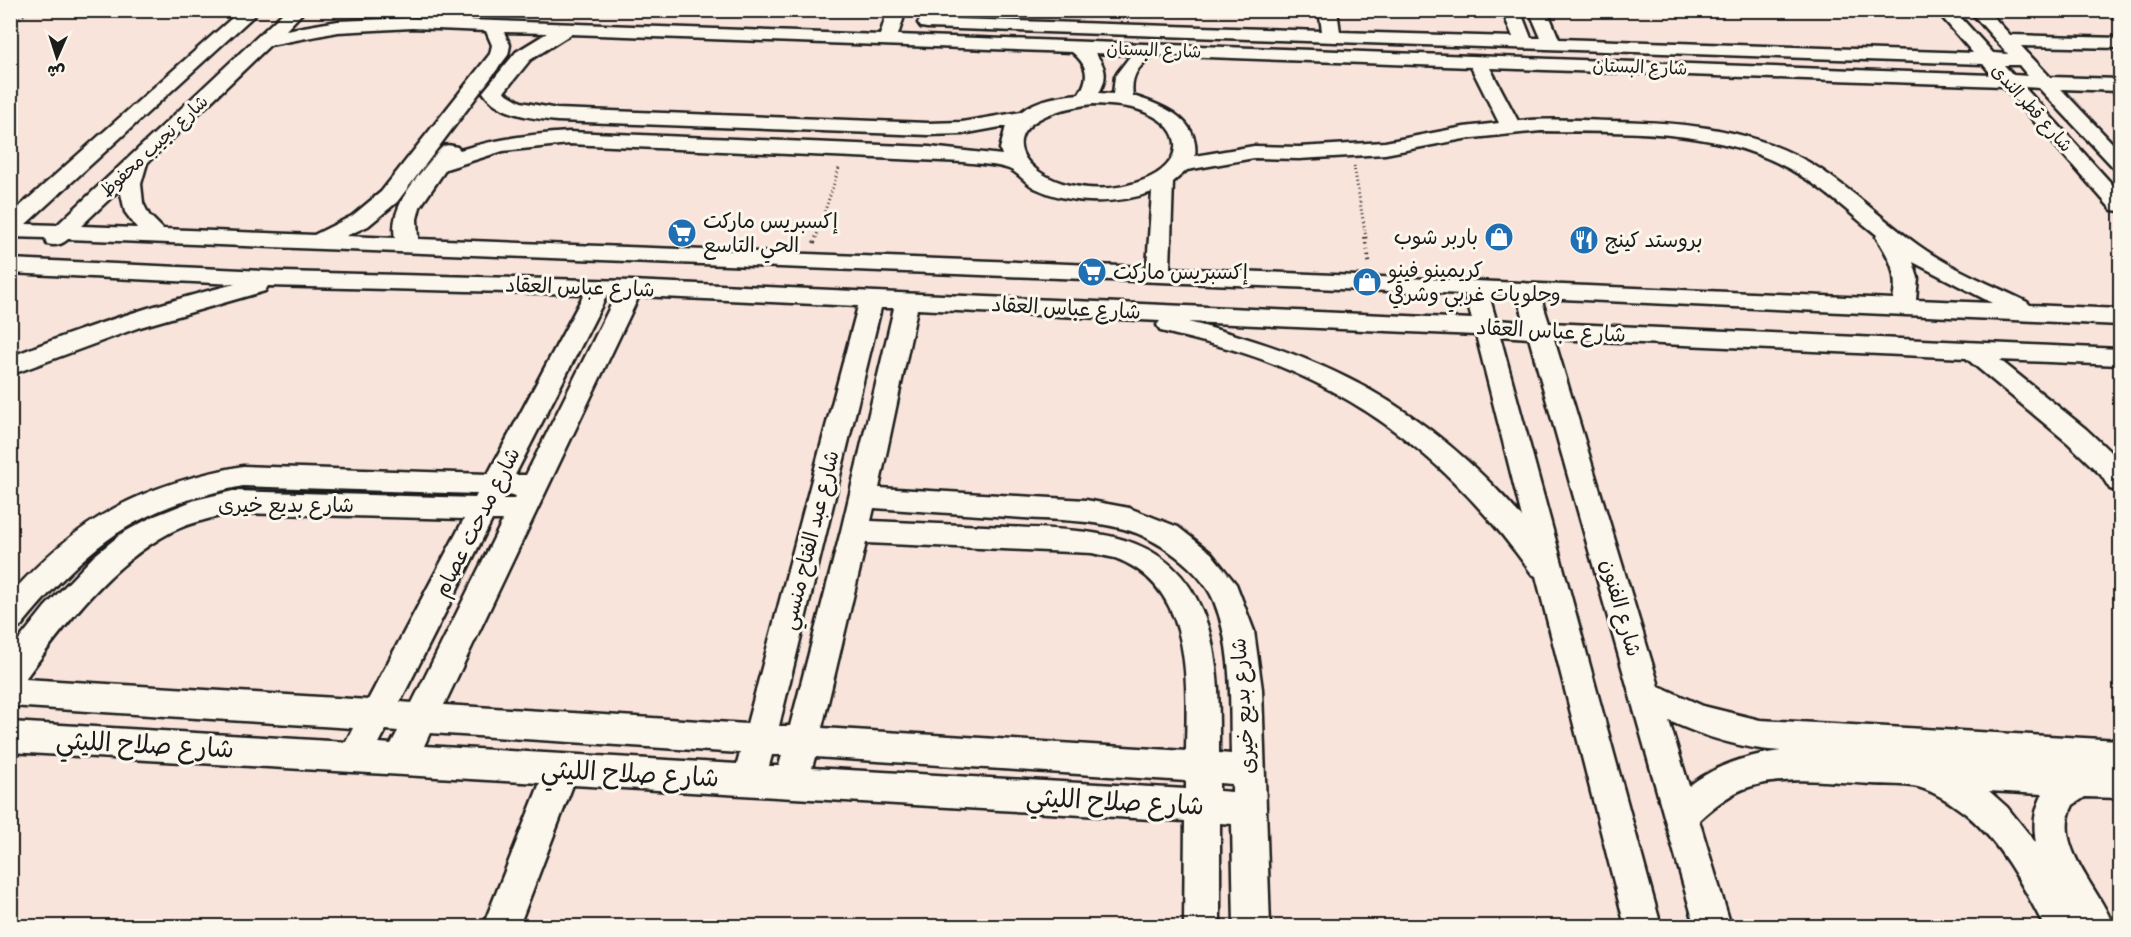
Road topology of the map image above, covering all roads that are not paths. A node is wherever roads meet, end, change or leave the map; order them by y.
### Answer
1 (252, 10) edge
2 (297, 10) edge
3 (1063, 10) edge
4 (1328, 10) edge
5 (1511, 10) edge
6 (1538, 10) edge
7 (1944, 10) edge
8 (1977, 10) edge
9 (895, 16) edge
10 (355, 17) edge
11 (925, 17) edge
12 (870, 21) dead end
13 (493, 26) junction
14 (568, 28) junction
15 (1112, 29) junction
16 (1332, 36) junction
17 (266, 40) junction
18 (887, 40) junction
19 (2005, 40) junction
20 (917, 41) junction
21 (1524, 43) junction
22 (2121, 43) edge
23 (1552, 44) junction
24 (1077, 47) junction
25 (1150, 50) junction
26 (1987, 58) junction
27 (2024, 60) junction
28 (1478, 62) junction
29 (2007, 81) junction
30 (2044, 82) junction
31 (2121, 85) edge
32 (493, 92) junction
33 (1086, 98) junction
34 (1124, 100) junction
35 (1026, 117) junction
36 (1511, 128) junction
37 (1182, 131) junction
38 (1254, 152) junction
39 (137, 162) junction
40 (2121, 163) edge
41 (440, 164) junction
42 (1181, 165) junction
43 (1018, 166) junction
44 (1163, 181) junction
45 (2121, 205) edge
46 (10, 228) edge
47 (1881, 229) junction
48 (62, 232) junction
49 (128, 235) junction
50 (158, 236) junction
51 (317, 242) junction
52 (408, 246) junction
53 (84, 270) junction
54 (16, 272) edge
55 (1158, 275) junction
56 (283, 279) junction
57 (599, 287) junction
58 (1475, 287) junction
59 (631, 288) junction
60 (1527, 289) junction
61 (871, 300) junction
62 (907, 301) junction
63 (1902, 307) junction
64 (1110, 310) junction
65 (2031, 313) junction
66 (2121, 317) edge
67 (1486, 328) junction
68 (1539, 330) junction
69 (1972, 350) junction
70 (2121, 357) edge
71 (10, 367) edge
72 (2121, 482) edge
73 (490, 496) junction
74 (862, 497) junction
75 (529, 498) junction
76 (855, 531) junction
77 (1555, 585) junction
78 (10, 617) edge
79 (10, 675) edge
80 (10, 692) edge
81 (1647, 696) junction
82 (377, 715) junction
83 (422, 717) junction
84 (10, 737) edge
85 (759, 739) junction
86 (802, 742) junction
87 (2121, 755) edge
88 (355, 757) junction
89 (401, 759) junction
90 (1203, 767) junction
91 (562, 769) junction
92 (1249, 770) junction
93 (1918, 771) junction
94 (749, 780) junction
95 (2081, 781) junction
96 (792, 782) junction
97 (2121, 783) edge
98 (1203, 806) junction
99 (1250, 809) junction
100 (1681, 813) junction
101 (501, 927) edge
102 (1202, 927) edge
103 (1252, 927) edge
104 (1643, 927) edge
105 (1713, 927) edge
106 (2063, 927) edge
107 (2095, 927) edge

1 - 46 street, شارع نجيب محفوظ
2 - 17 street, شارع نجيب محفوظ
3 - 15 street
4 - 16 street
5 - 21 street
6 - 23 street
7 - 26 street, شارع قطر الندى
8 - 19 street, شارع قطر الندى
9 - 11 street, شارع البستان
9 - 12 street, شارع البستان
9 - 18 street
10 - 13 street, شارع البستان
10 - 17 street, شارع البستان
11 - 15 street, شارع البستان
11 - 20 street
13 - 14 street, شارع البستان
13 - 51 street
14 - 18 street, شارع البستان
14 - 32 street
15 - 16 street, شارع البستان
16 - 21 street, شارع البستان
17 - 39 street, شارع نجيب محفوظ
18 - 20 street, شارع البستان
19 - 22 street
19 - 27 street, شارع قطر الندى
20 - 24 street, شارع البستان
21 - 23 street, شارع البستان
23 - 26 street, شارع البستان
24 - 25 street, شارع البستان
24 - 33 street
25 - 28 street, شارع البستان
25 - 34 street
26 - 27 street, شارع البستان
26 - 29 street, شارع قطر الندى
27 - 30 street, شارع قطر الندى
28 - 29 street, شارع البستان
28 - 36 street
29 - 30 street, شارع البستان
29 - 45 street, شارع قطر الندى
30 - 31 street, شارع البستان
30 - 40 street, شارع قطر الندى
32 - 35 street
32 - 41 street
33 - 34 street
33 - 35 street
34 - 37 street
35 - 43 street
36 - 38 street
36 - 47 street
37 - 38 street
37 - 42 street
38 - 42 street
39 - 48 street, شارع نجيب محفوظ
39 - 50 street
41 - 43 street
41 - 52 street
42 - 44 street
43 - 44 street
44 - 55 street
46 - 48 street, شارع عباس العقاد
47 - 63 street
47 - 65 street
48 - 49 street, شارع عباس العقاد
48 - 54 street, شارع نجيب محفوظ
49 - 50 street, شارع عباس العقاد
49 - 53 street
50 - 51 street, شارع عباس العقاد
51 - 52 street, شارع عباس العقاد
52 - 55 street, شارع عباس العقاد
53 - 54 street, شارع عباس العقاد
53 - 56 street, شارع عباس العقاد
55 - 58 street, شارع عباس العقاد
56 - 57 street, شارع عباس العقاد
56 - 71 street
57 - 59 street, شارع عباس العقاد
57 - 73 street, شارع مدحت عصام
58 - 60 street, شارع عباس العقاد
58 - 67 street
59 - 61 street, شارع عباس العقاد
59 - 75 street, شارع مدحت عصام
60 - 63 street, شارع عباس العقاد
60 - 68 street, شارع الفنون
61 - 62 street, شارع عباس العقاد
61 - 85 street, شارع عبد الفتاح منسي
62 - 64 street, شارع عباس العقاد
62 - 74 street, شارع عبد الفتاح منسي
63 - 65 street, شارع عباس العقاد
64 - 67 street, شارع عباس العقاد
64 - 77 street
65 - 66 street, شارع عباس العقاد
67 - 68 street, شارع عباس العقاد
67 - 77 street
68 - 69 street, شارع عباس العقاد
68 - 81 street, شارع الفنون
69 - 70 street, شارع عباس العقاد
69 - 72 street
73 - 75 street, شارع بديع خيرى
73 - 78 street, شارع بديع خيرى
73 - 79 street, شارع بديع خيرى
73 - 82 street, شارع مدحت عصام
74 - 76 street, شارع عبد الفتاح منسي
74 - 92 street, شارع بديع خيرى
75 - 83 street, شارع مدحت عصام
76 - 86 street, شارع عبد الفتاح منسي
76 - 90 street, شارع بديع خيرى
77 - 104 street
80 - 82 street, شارع صلاح الليثي
81 - 87 street
81 - 100 street, شارع الفنون
82 - 83 street, شارع صلاح الليثي
82 - 88 street, شارع مدحت عصام
83 - 85 street, شارع صلاح الليثي
83 - 89 street, شارع مدحت عصام
84 - 88 street, شارع صلاح الليثي
85 - 86 street, شارع صلاح الليثي
85 - 94 street, شارع عبد الفتاح منسي
86 - 90 street, شارع صلاح الليثي
86 - 96 street, شارع عبد الفتاح منسي
88 - 89 street, شارع صلاح الليثي
89 - 91 street, شارع صلاح الليثي
90 - 92 street, شارع صلاح الليثي
90 - 98 street, شارع بديع خيرى
91 - 94 street, شارع صلاح الليثي
91 - 101 street
92 - 99 street, شارع بديع خيرى
93 - 95 street
93 - 100 street
93 - 106 street
94 - 96 street, شارع صلاح الليثي
95 - 97 street
95 - 107 street
96 - 98 street, شارع صلاح الليثي
98 - 99 street, شارع صلاح الليثي
98 - 102 street, شارع بديع خيرى
99 - 103 street, شارع بديع خيرى
100 - 105 street, شارع الفنون

